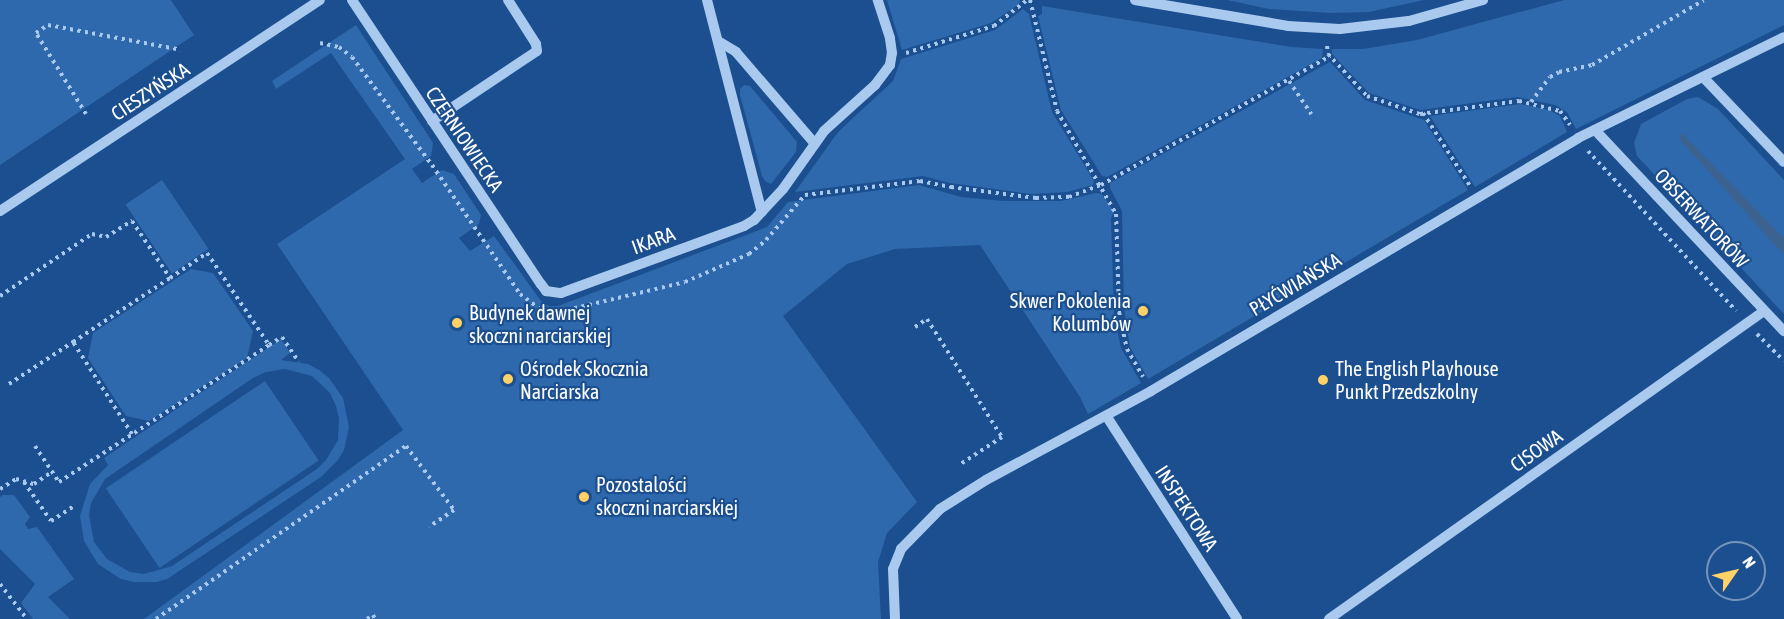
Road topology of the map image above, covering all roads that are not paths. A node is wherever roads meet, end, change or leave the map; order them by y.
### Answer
1 (320, 0) edge
2 (352, 0) edge
3 (507, 0) edge
4 (706, 0) edge
5 (878, 0) edge
6 (1135, 0) edge
7 (1483, 0) edge
8 (1784, 37) edge
9 (718, 41) junction
10 (1703, 77) junction
11 (432, 121) junction
12 (1595, 130) junction
13 (815, 144) junction
14 (1784, 162) edge
15 (0, 211) edge
16 (762, 212) junction
17 (553, 293) joint
18 (1764, 311) junction
19 (1784, 331) edge
20 (1107, 417) junction
21 (895, 619) edge
22 (1237, 619) edge
23 (1329, 619) edge

1 - 15 street, CIESZYŃSKA
2 - 11 street, CZERNIOWIECKA
3 - 11 street
4 - 9 street
5 - 13 street, IKARA
6 - 7 street
8 - 10 street, PŁYĆWIAŃSKA
9 - 13 street
9 - 16 street
10 - 12 street, PŁYĆWIAŃSKA
10 - 14 street
11 - 17 street, CZERNIOWIECKA
12 - 18 street, OBSERWATORÓW
12 - 20 street, PŁYĆWIAŃSKA
13 - 16 street, IKARA
16 - 17 street, IKARA
18 - 19 street, OBSERWATORÓW
18 - 23 street, CISOWA
20 - 21 street, PŁYĆWIAŃSKA
20 - 22 street, INSPEKTOWA

